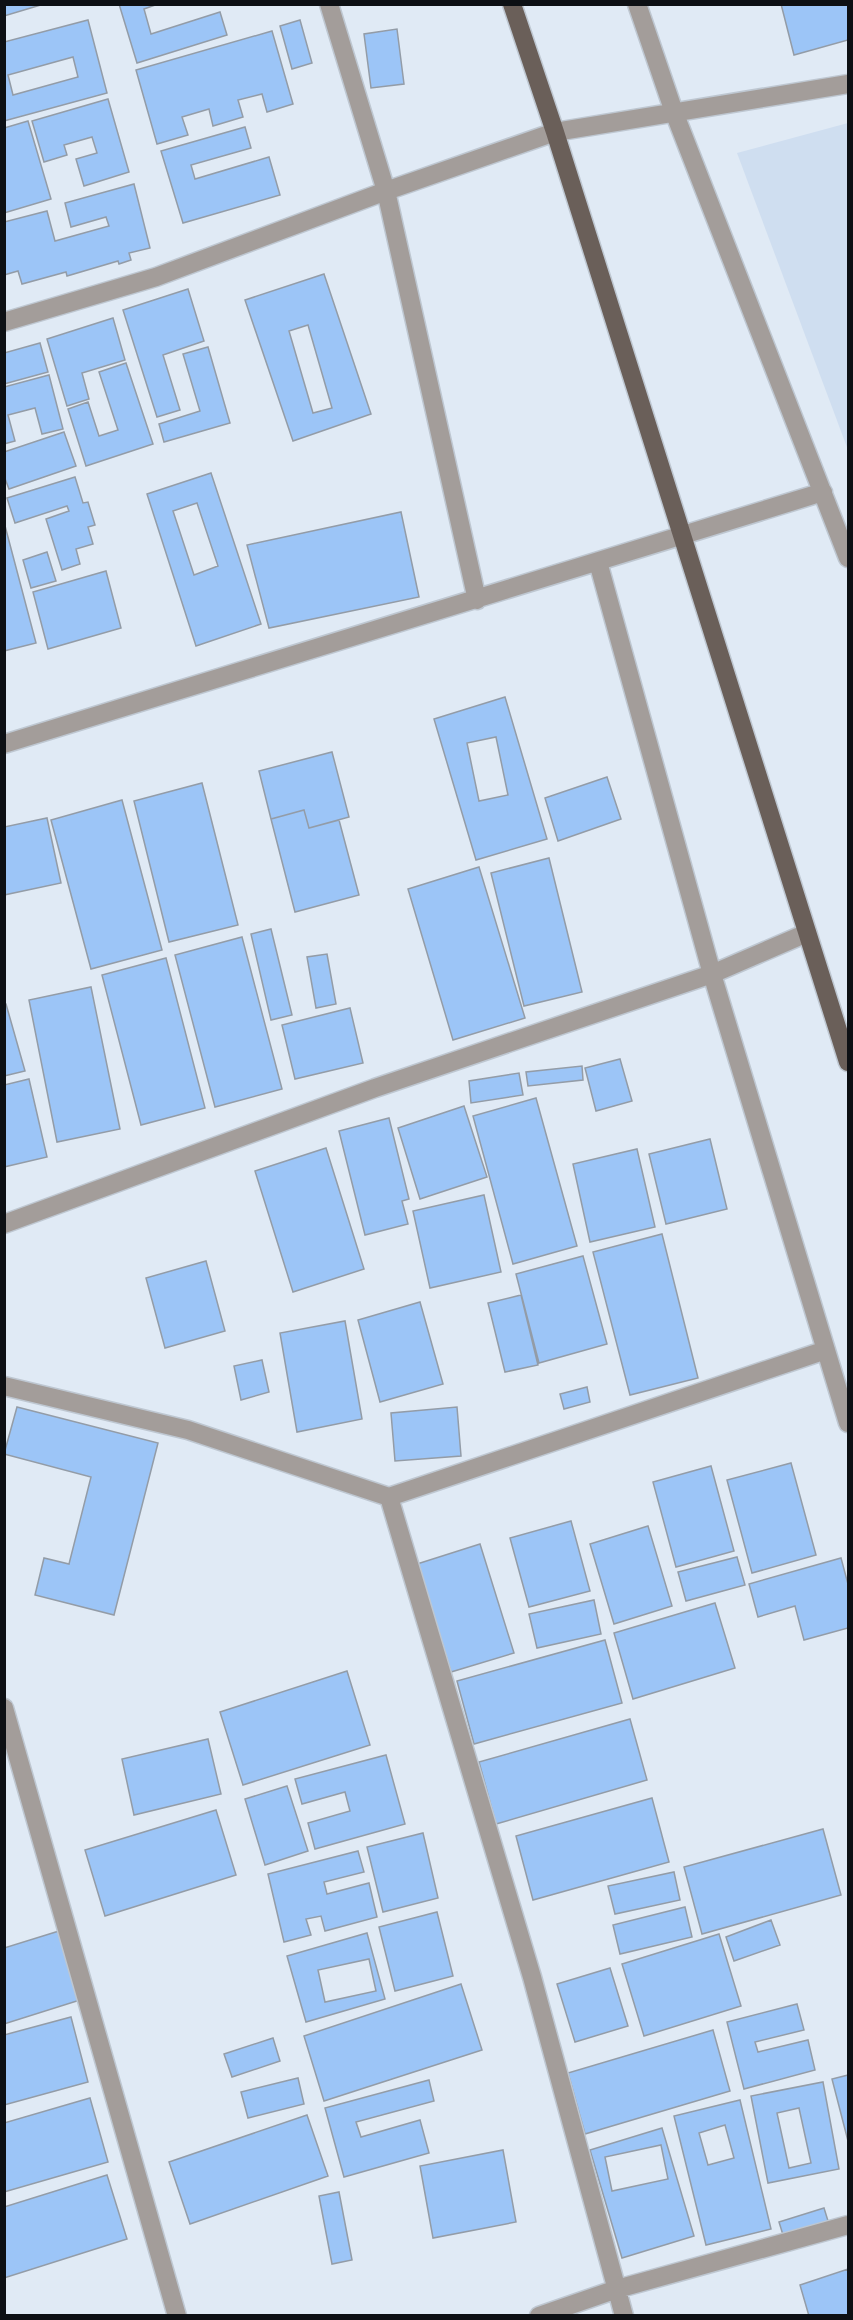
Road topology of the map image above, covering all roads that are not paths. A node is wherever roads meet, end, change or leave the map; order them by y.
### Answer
1 (329, 4) edge
2 (512, 4) edge
3 (637, 4) edge
4 (849, 84) edge
5 (674, 112) junction
6 (555, 132) junction
7 (386, 191) junction
8 (4, 322) edge
9 (823, 492) junction
10 (682, 536) junction
11 (849, 558) edge
12 (598, 562) junction
13 (477, 600) junction
14 (4, 744) edge
15 (807, 933) junction
16 (712, 974) junction
17 (849, 1062) edge
18 (4, 1224) edge
19 (826, 1350) junction
20 (4, 1386) edge
21 (849, 1423) edge
22 (389, 1497) junction
23 (4, 1708) edge
24 (849, 2225) edge
25 (617, 2289) junction
26 (177, 2316) edge
27 (540, 2316) edge
28 (624, 2316) edge

1 - 7 street
2 - 6 main road
3 - 5 street
4 - 5 street
5 - 6 street
5 - 9 street
6 - 7 street
6 - 10 main road
7 - 8 street
7 - 13 street
9 - 10 street
9 - 11 street
10 - 12 street
10 - 15 main road
12 - 13 street
12 - 16 street
13 - 14 street
15 - 16 street
15 - 17 main road
16 - 18 street
16 - 19 street
19 - 21 street
19 - 22 street
20 - 22 street
22 - 25 street
23 - 26 street
24 - 25 street
25 - 27 street
25 - 28 street

